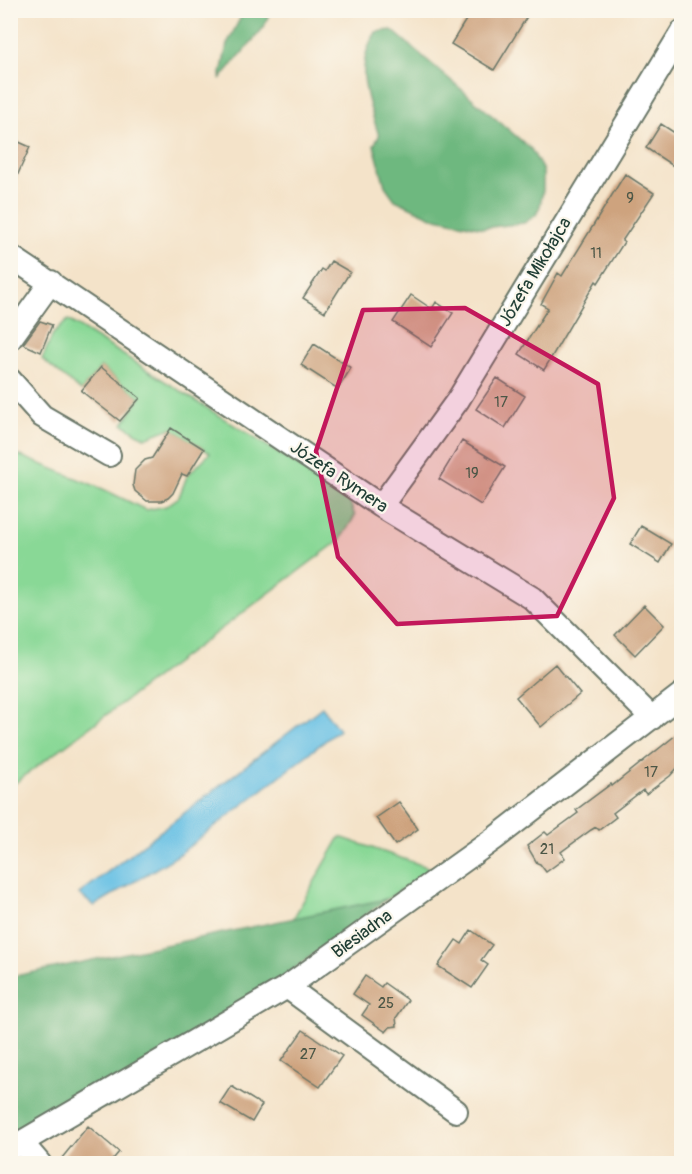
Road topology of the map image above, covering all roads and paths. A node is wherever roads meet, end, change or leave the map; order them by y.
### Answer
1 (681, 32) edge
2 (10, 256) edge
3 (51, 282) junction
4 (10, 339) edge
5 (10, 380) edge
6 (109, 455) dead end
7 (381, 506) junction
8 (681, 694) edge
9 (652, 718) junction
10 (287, 987) junction
11 (456, 1111) dead end
12 (16, 1146) edge
13 (40, 1164) edge

1 - 7 street, Józefa Mikołajca
2 - 3 street, Józefa Rymera
3 - 4 street
3 - 7 street, Józefa Rymera
5 - 6 street
7 - 9 street, Józefa Rymera
8 - 9 street, Biesiadna
9 - 10 street, Biesiadna
10 - 11 street
10 - 12 street, Biesiadna
12 - 13 street

